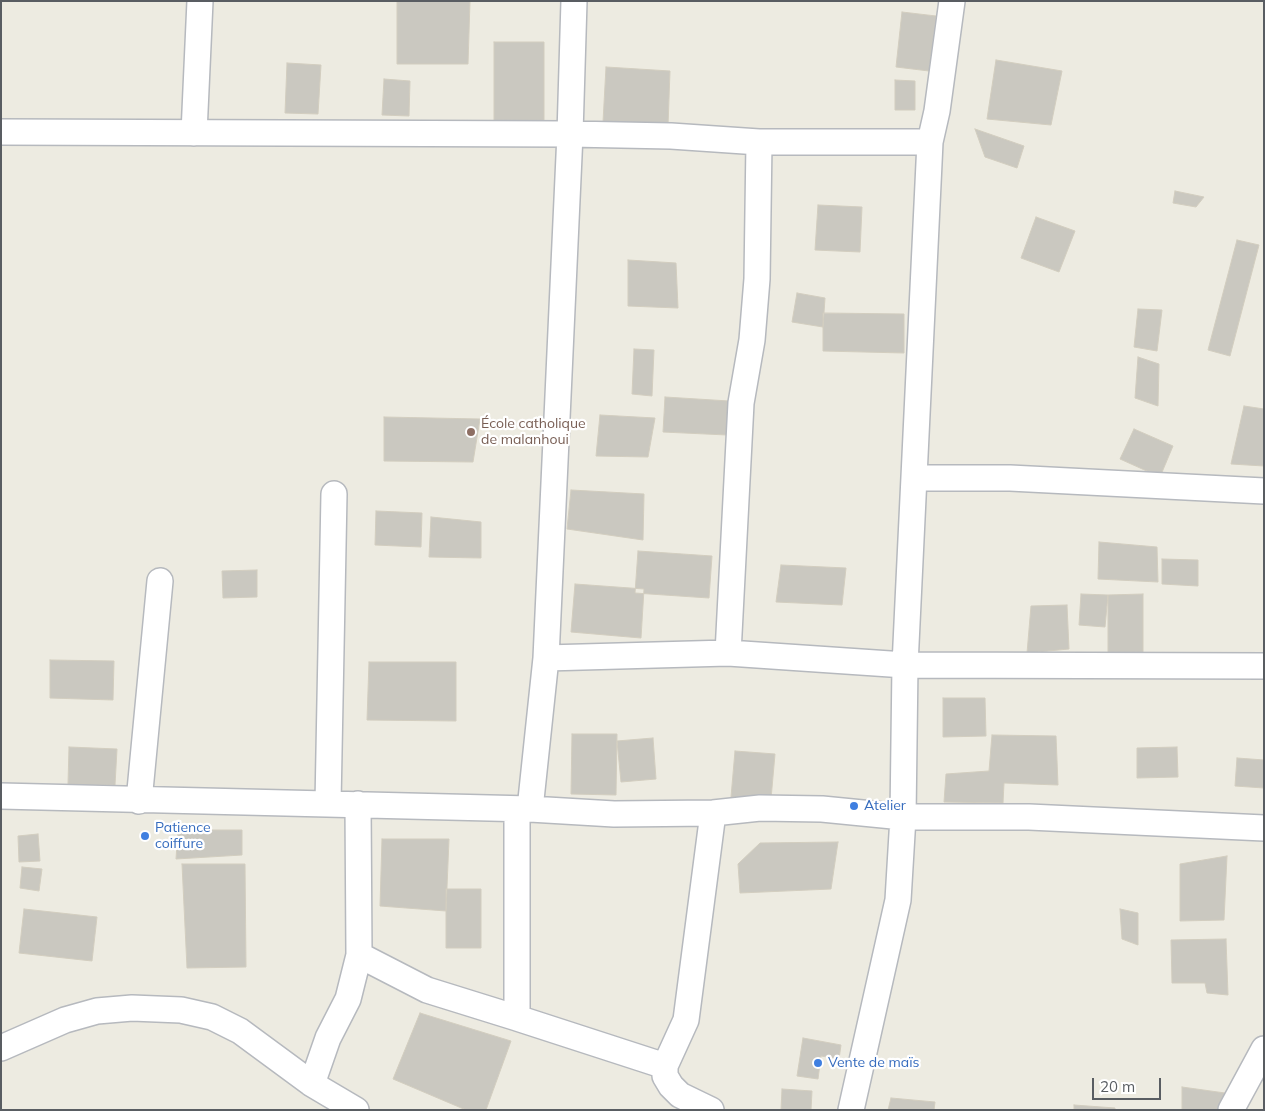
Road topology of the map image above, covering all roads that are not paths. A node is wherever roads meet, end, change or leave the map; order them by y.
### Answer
1 (200, 1) edge
2 (574, 1) edge
3 (952, 1) edge
4 (1, 132) edge
5 (194, 133) junction
6 (570, 134) junction
7 (759, 142) junction
8 (930, 142) junction
9 (914, 478) junction
10 (1264, 491) edge
11 (334, 494) dead end
12 (160, 581) dead end
13 (728, 653) junction
14 (546, 658) junction
15 (905, 665) junction
16 (1264, 666) edge
17 (1, 796) edge
18 (139, 801) junction
19 (328, 803) junction
20 (358, 804) junction
21 (523, 809) junction
22 (713, 813) junction
23 (903, 817) junction
24 (1264, 828) edge
25 (359, 955) junction
26 (517, 1018) junction
27 (1, 1048) edge
28 (1264, 1049) edge
29 (665, 1066) junction
30 (312, 1084) junction
31 (356, 1110) edge
32 (711, 1110) edge
33 (851, 1110) edge
34 (1231, 1110) edge

1 - 5 street
2 - 6 street
3 - 8 street
4 - 5 street
5 - 6 street
6 - 7 street
6 - 14 street
7 - 8 street
7 - 13 street
8 - 9 street
9 - 10 street
9 - 15 street
11 - 19 street
12 - 18 street
13 - 14 street
13 - 15 street
14 - 21 street
15 - 16 street
15 - 23 street
17 - 18 street
18 - 19 street
19 - 20 street
20 - 21 street
20 - 25 street
21 - 22 street
21 - 26 street
22 - 23 street
22 - 29 street
23 - 24 street
23 - 33 street
25 - 26 street
25 - 30 street
26 - 29 street
27 - 30 street
28 - 34 street
29 - 32 street
30 - 31 street

